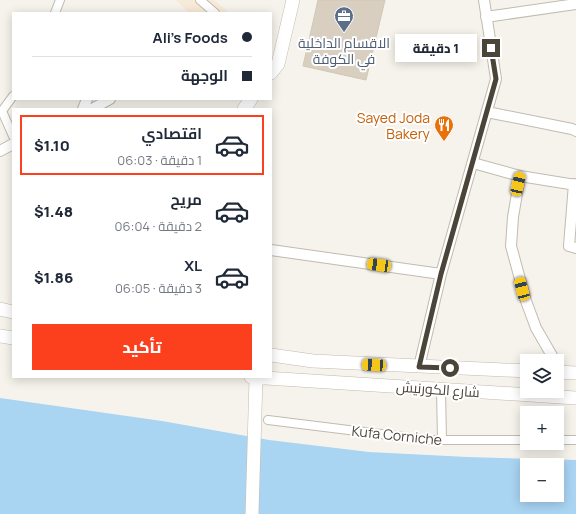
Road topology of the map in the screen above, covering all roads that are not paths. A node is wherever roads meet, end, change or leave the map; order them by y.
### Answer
1 (60, 0) edge
2 (200, 0) edge
3 (293, 0) edge
4 (484, 0) edge
5 (576, 4) edge
6 (55, 12) edge
7 (213, 12) edge
8 (486, 17) junction
9 (272, 69) edge
10 (12, 97) edge
11 (108, 100) edge
12 (94, 108) edge
13 (487, 112) junction
14 (576, 132) edge
15 (12, 134) edge
16 (12, 145) edge
17 (0, 152) edge
18 (473, 163) junction
19 (520, 176) junction
20 (575, 184) edge
21 (576, 248) edge
22 (272, 250) edge
23 (441, 274) junction
24 (0, 309) edge
25 (12, 312) edge
26 (0, 336) edge
27 (12, 338) edge
28 (550, 354) edge
29 (272, 355) edge
30 (419, 367) junction
31 (564, 370) edge
32 (520, 371) edge
33 (576, 373) edge
34 (254, 378) edge
35 (270, 378) edge
36 (441, 389) junction
37 (576, 398) edge
38 (268, 420) dead end
39 (442, 440) junction
40 (520, 440) edge
41 (564, 440) edge
42 (576, 440) edge
43 (252, 514) edge

1 - 6 street
2 - 7 street
3 - 9 street
4 - 8 street
5 - 8 street
8 - 13 street
10 - 15 street
11 - 12 street
13 - 14 street
13 - 18 street
16 - 17 street
18 - 19 street
18 - 23 street
19 - 20 street
19 - 28 street
20 - 21 street
22 - 23 street
23 - 30 street
24 - 25 street
26 - 27 street
29 - 30 street, شارع الكورنيش
30 - 32 street, شارع الكورنيش
31 - 33 street
34 - 43 street
35 - 36 street, شارع الكورنيش
36 - 37 street, شارع الكورنيش
36 - 39 street
38 - 39 street, Kufa Corniche
39 - 40 street, Kufa Corniche
41 - 42 street

